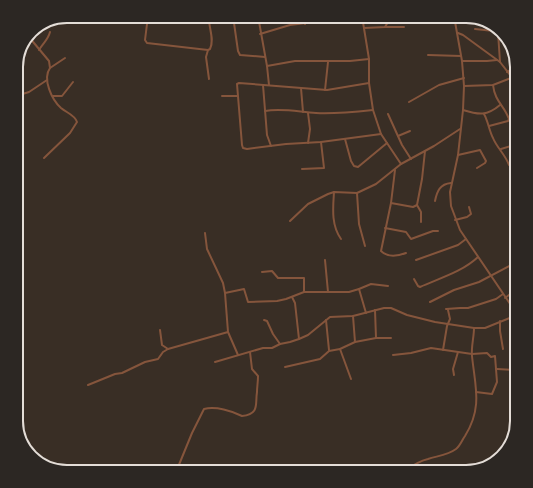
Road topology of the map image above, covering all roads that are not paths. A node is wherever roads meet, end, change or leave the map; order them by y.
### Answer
1 (147, 23) edge
2 (209, 23) edge
3 (234, 23) edge
4 (259, 23) edge
5 (310, 23) edge
6 (363, 23) edge
7 (387, 23) edge
8 (456, 23) edge
9 (305, 24) joint
10 (385, 27) junction
11 (404, 27) dead end
12 (364, 28) junction
13 (475, 29) dead end
14 (491, 31) edge
15 (50, 32) dead end
16 (458, 33) junction
17 (260, 34) junction
18 (498, 37) edge
19 (32, 41) edge
20 (39, 50) junction
21 (208, 50) junction
22 (428, 55) dead end
23 (461, 56) junction
24 (265, 57) junction
25 (65, 58) dead end
26 (369, 59) junction
27 (497, 60) junction
28 (462, 61) junction
29 (328, 62) junction
30 (500, 62) junction
31 (267, 66) junction
32 (50, 68) junction
33 (510, 70) edge
34 (507, 72) junction
35 (510, 76) edge
36 (464, 78) junction
37 (510, 78) edge
38 (209, 79) dead end
39 (47, 80) junction
40 (73, 82) dead end
41 (369, 83) junction
42 (268, 84) junction
43 (263, 85) junction
44 (492, 85) junction
45 (464, 86) junction
46 (301, 88) junction
47 (325, 90) junction
48 (23, 94) edge
49 (53, 96) junction
50 (222, 96) dead end
51 (237, 96) junction
52 (409, 102) dead end
53 (500, 105) junction
54 (373, 110) junction
55 (463, 110) junction
56 (265, 111) junction
57 (303, 112) junction
58 (308, 113) junction
59 (388, 114) dead end
60 (484, 114) junction
61 (489, 126) junction
62 (461, 129) junction
63 (410, 131) dead end
64 (381, 134) junction
65 (398, 136) junction
66 (345, 138) junction
67 (321, 142) junction
68 (308, 143) junction
69 (387, 143) junction
70 (271, 146) junction
71 (510, 146) edge
72 (501, 149) junction
73 (425, 151) junction
74 (458, 155) junction
75 (44, 158) dead end
76 (411, 159) junction
77 (401, 164) junction
78 (509, 165) dead end
79 (477, 168) dead end
80 (302, 170) dead end
81 (395, 170) junction
82 (451, 184) junction
83 (334, 192) junction
84 (357, 193) junction
85 (435, 201) dead end
86 (391, 203) junction
87 (417, 205) junction
88 (469, 207) dead end
89 (456, 220) junction
90 (290, 221) dead end
91 (421, 222) dead end
92 (385, 228) junction
93 (438, 231) dead end
94 (205, 233) dead end
95 (341, 239) dead end
96 (466, 239) junction
97 (365, 246) dead end
98 (406, 253) dead end
99 (478, 257) junction
100 (325, 260) dead end
101 (416, 260) dead end
102 (510, 266) edge
103 (262, 272) dead end
104 (491, 276) junction
105 (414, 279) dead end
106 (388, 286) dead end
107 (359, 289) junction
108 (304, 292) junction
109 (328, 292) junction
110 (225, 293) junction
111 (503, 294) junction
112 (510, 295) edge
113 (292, 297) junction
114 (506, 298) junction
115 (430, 302) dead end
116 (510, 304) edge
117 (375, 310) junction
118 (366, 313) junction
119 (353, 316) junction
120 (510, 317) edge
121 (264, 320) dead end
122 (326, 320) junction
123 (500, 321) junction
124 (448, 324) junction
125 (474, 328) junction
126 (160, 330) dead end
127 (228, 332) junction
128 (376, 338) junction
129 (391, 338) dead end
130 (299, 339) junction
131 (355, 342) junction
132 (280, 344) junction
133 (168, 349) junction
134 (340, 349) junction
135 (503, 349) dead end
136 (443, 350) junction
137 (329, 351) junction
138 (250, 352) junction
139 (458, 352) junction
140 (472, 354) junction
141 (238, 355) junction
142 (393, 355) dead end
143 (215, 362) dead end
144 (285, 367) dead end
145 (497, 369) junction
146 (510, 370) edge
147 (454, 375) dead end
148 (351, 379) dead end
149 (88, 385) dead end
150 (476, 392) junction
151 (179, 465) edge
152 (413, 465) edge

1 - 21 street
2 - 21 street
3 - 24 street
4 - 17 street
5 - 9 street
6 - 12 street
7 - 10 street
8 - 16 street
9 - 17 street
10 - 11 street
10 - 12 street
12 - 26 street
13 - 14 street
15 - 20 street
16 - 23 street
16 - 27 street
17 - 24 street
18 - 30 street
19 - 20 street
20 - 32 street
21 - 38 street
22 - 23 street
23 - 28 street
24 - 31 street
25 - 32 street
26 - 29 street
26 - 41 street
27 - 28 street
27 - 30 street
28 - 36 street
29 - 31 street
29 - 47 street
30 - 34 street
31 - 42 street
32 - 39 street
33 - 34 street
34 - 35 street
36 - 45 street
36 - 52 street
37 - 44 street
39 - 48 street
39 - 49 street
40 - 49 street
41 - 47 street
41 - 54 street
42 - 43 street
42 - 46 street
43 - 51 street
43 - 56 street
44 - 45 street
44 - 53 street
45 - 55 street
46 - 47 street
46 - 57 street
49 - 75 street
50 - 51 street
51 - 70 street
53 - 60 street
53 - 61 street
54 - 58 street
54 - 64 street
55 - 60 street
55 - 62 street
56 - 57 street
56 - 70 street
57 - 58 street
58 - 68 street
59 - 65 street
60 - 61 street
61 - 72 street
62 - 73 street
62 - 74 street
63 - 65 street
64 - 66 street
64 - 69 street
65 - 76 street
66 - 67 street
66 - 69 street
67 - 68 street
67 - 80 street
68 - 70 street
69 - 77 street
71 - 72 street
72 - 78 street
73 - 76 street
73 - 87 street
74 - 79 street
74 - 82 street
76 - 77 street
77 - 81 street
81 - 84 street
81 - 86 street
82 - 85 street
82 - 89 street
83 - 84 street
83 - 90 street
83 - 95 street
84 - 97 street
86 - 87 street
86 - 92 street
87 - 91 street
88 - 89 street
89 - 96 street
92 - 93 street
92 - 98 street
94 - 110 street
96 - 99 street
96 - 101 street
99 - 104 street
99 - 105 street
100 - 109 street
102 - 104 street
103 - 108 street
104 - 111 street
104 - 115 street
106 - 107 street
107 - 109 street
107 - 118 street
108 - 109 street
108 - 113 street
110 - 113 street
110 - 127 street
111 - 114 street
111 - 124 street
112 - 114 street
113 - 130 street
114 - 116 street
117 - 118 street
117 - 124 street
117 - 128 street
118 - 119 street
119 - 122 street
119 - 131 street
120 - 123 street
121 - 132 street
122 - 130 street
122 - 137 street
123 - 125 street
123 - 135 street
124 - 125 street
124 - 136 street
125 - 140 street
126 - 133 street
127 - 133 street
127 - 141 street
128 - 129 street
128 - 131 street
130 - 132 street
131 - 134 street
132 - 138 street
133 - 149 street
134 - 137 street
134 - 148 street
136 - 139 street
136 - 142 street
137 - 144 street
138 - 141 street
138 - 151 street
139 - 140 street
139 - 147 street
140 - 145 street
140 - 150 street
141 - 143 street
145 - 146 street
145 - 150 street
150 - 152 street

